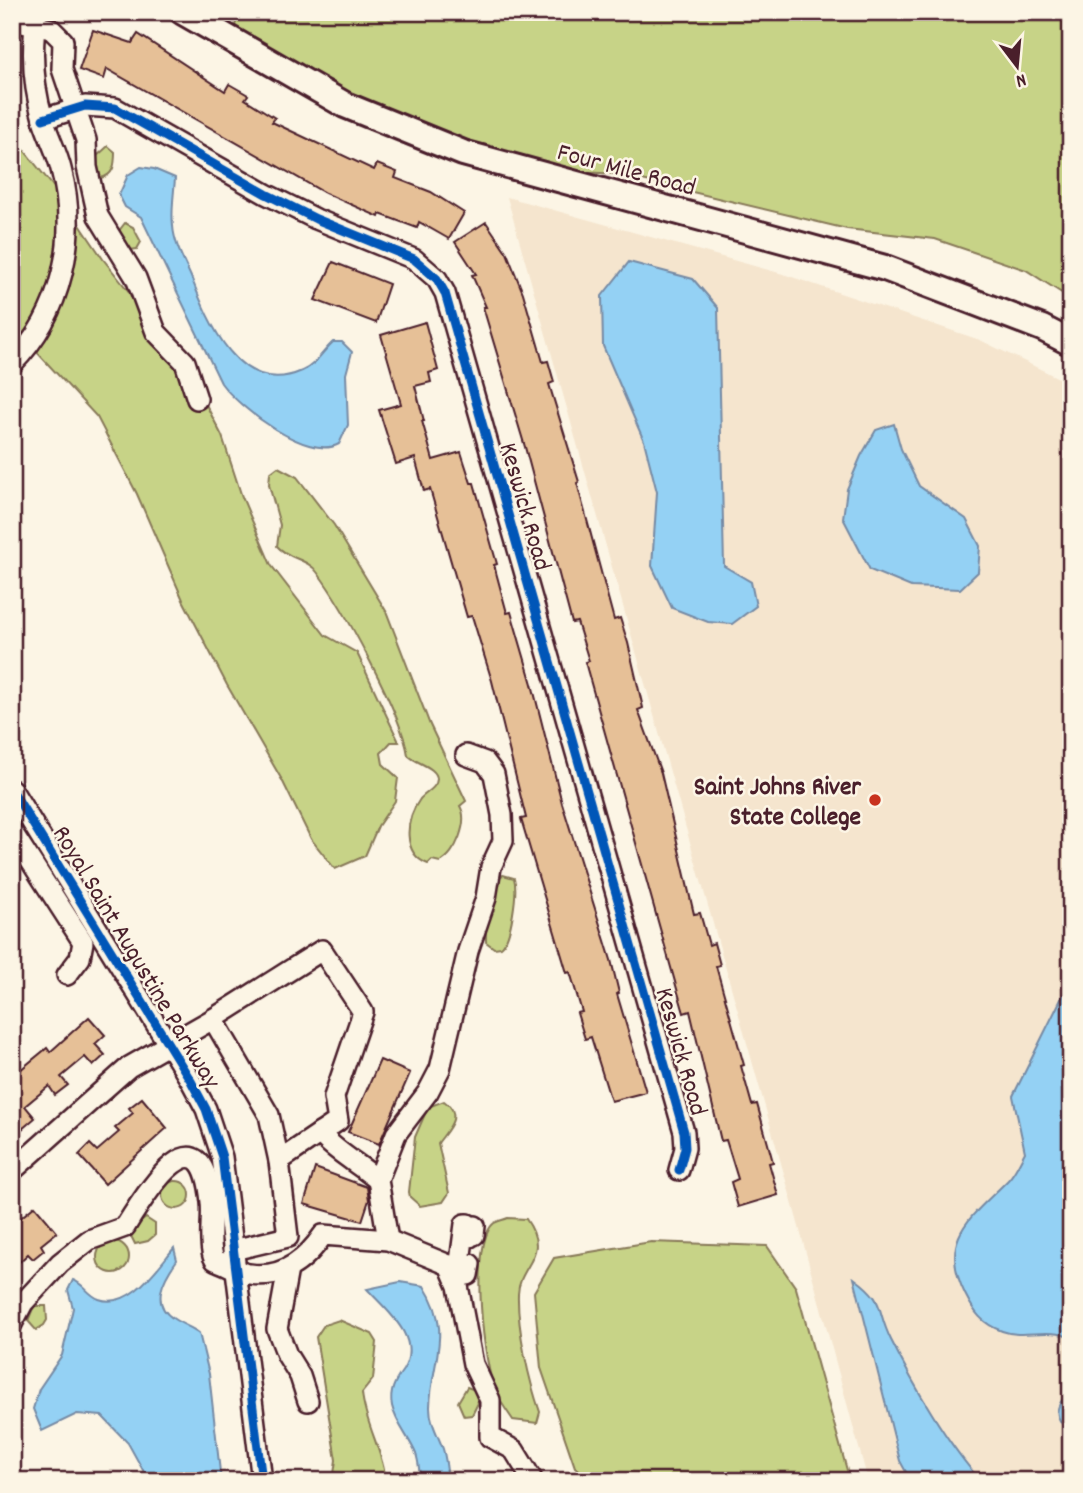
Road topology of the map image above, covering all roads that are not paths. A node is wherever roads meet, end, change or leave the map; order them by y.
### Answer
1 (183, 12) edge
2 (36, 19) edge
3 (12, 21) edge
4 (74, 109) junction
5 (43, 119) junction
6 (1071, 343) edge
7 (12, 364) edge
8 (197, 399) dead end
9 (466, 755) dead end
10 (12, 790) edge
11 (12, 832) edge
12 (67, 975) dead end
13 (214, 1018) junction
14 (167, 1042) junction
15 (320, 1133) junction
16 (279, 1161) junction
17 (679, 1170) dead end
18 (12, 1171) edge
19 (377, 1180) junction
20 (474, 1235) dead end
21 (387, 1240) junction
22 (234, 1258) junction
23 (288, 1269) junction
24 (460, 1270) junction
25 (13, 1326) edge
26 (308, 1401) dead end
27 (528, 1473) edge
28 (262, 1481) edge

1 - 6 main road, Four Mile Road
2 - 3 street
2 - 4 street
2 - 5 street
4 - 5 street, Keswick Road
4 - 8 street
4 - 17 street, Keswick Road
5 - 7 street
9 - 19 street
10 - 14 street, Royal Saint Augustine Parkway
11 - 12 street
13 - 14 street
13 - 15 street
13 - 16 street
14 - 18 street
14 - 22 street, Royal Saint Augustine Parkway
15 - 16 street
15 - 19 street
16 - 22 street
19 - 21 street
20 - 24 street
21 - 23 street
21 - 24 street
22 - 23 street
22 - 25 street
22 - 28 street, Royal Saint Augustine Parkway
23 - 26 street
24 - 27 street

